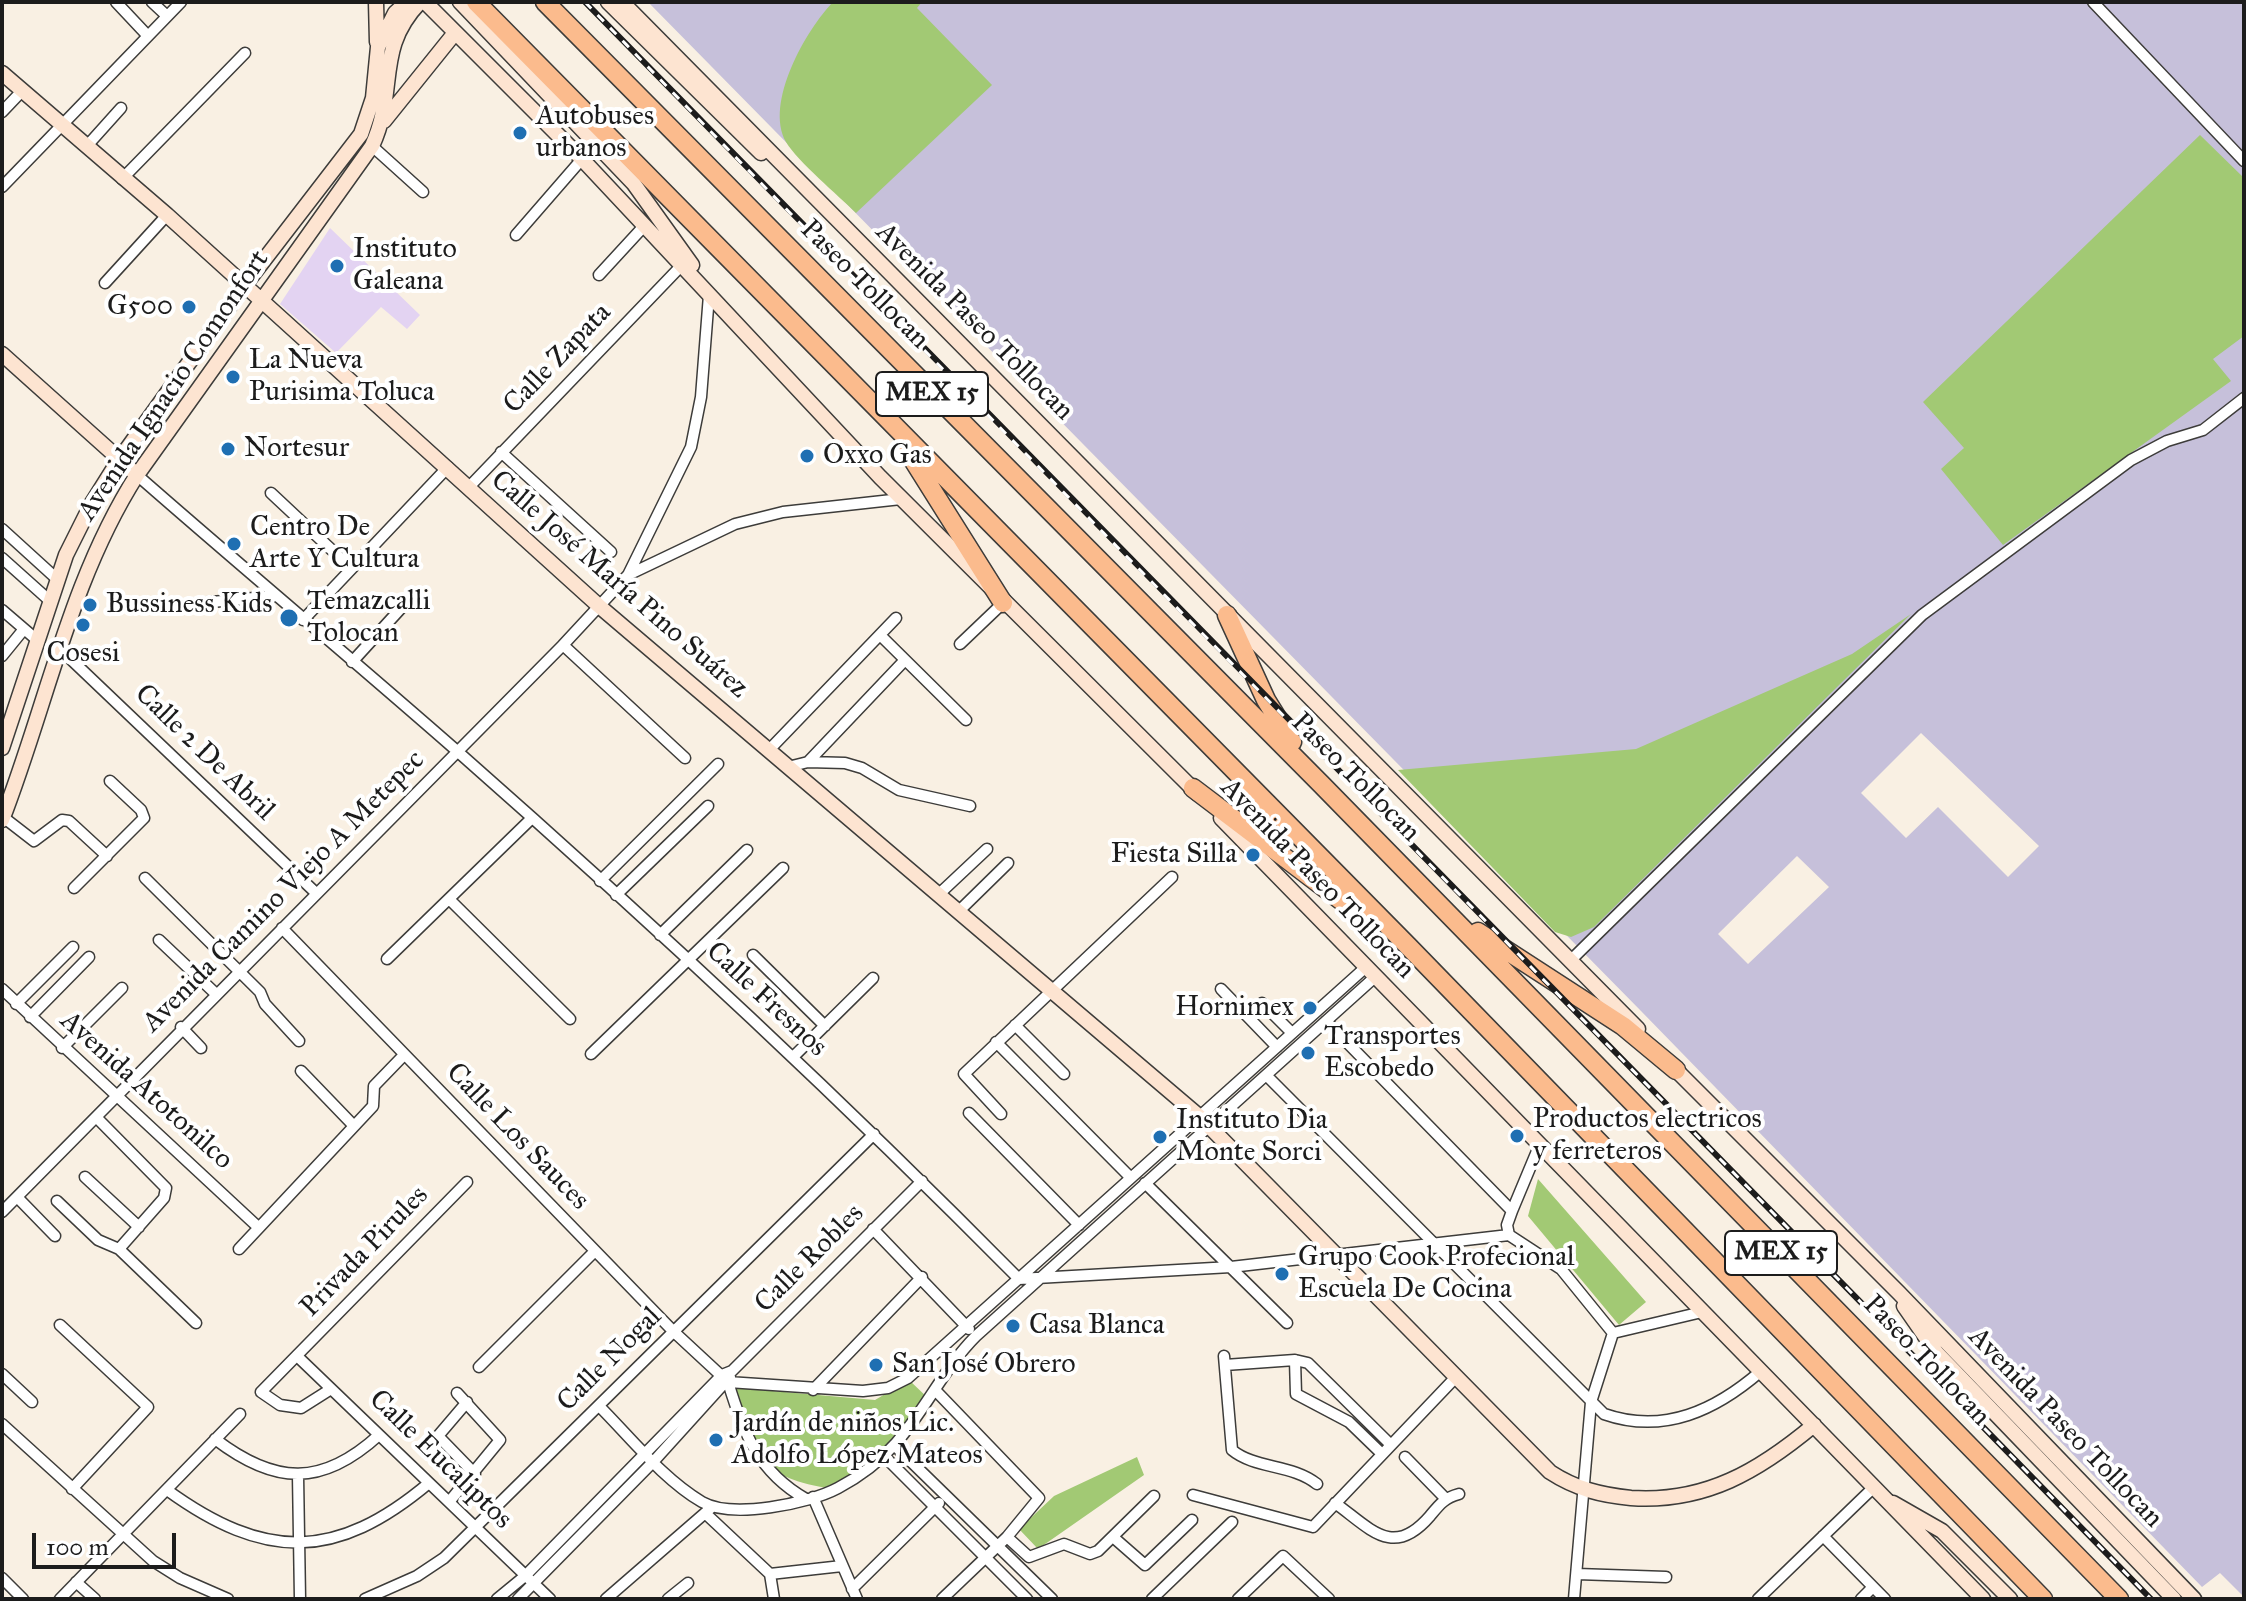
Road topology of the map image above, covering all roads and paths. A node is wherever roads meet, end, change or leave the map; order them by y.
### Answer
1 (116, 2) edge
2 (152, 2) edge
3 (181, 2) edge
4 (376, 2) edge
5 (407, 2) edge
6 (422, 2) edge
7 (442, 2) edge
8 (545, 2) edge
9 (608, 2) edge
10 (622, 2) edge
11 (2093, 2) edge
12 (466, 3) edge
13 (167, 16) junction
14 (451, 31) junction
15 (147, 35) junction
16 (378, 47) junction
17 (245, 53) dead end
18 (2, 73) edge
19 (22, 91) junction
20 (121, 108) dead end
21 (2, 112) edge
22 (383, 122) junction
23 (63, 127) junction
24 (372, 146) junction
25 (86, 147) junction
26 (582, 159) junction
27 (2244, 161) edge
28 (789, 171) junction
29 (122, 179) junction
30 (2, 187) edge
31 (423, 192) dead end
32 (167, 215) junction
33 (645, 225) junction
34 (516, 235) dead end
35 (682, 265) junction
36 (599, 275) dead end
37 (105, 283) dead end
38 (244, 286) junction
39 (709, 295) junction
40 (261, 300) junction
41 (2, 354) edge
42 (2244, 398) edge
43 (889, 421) junction
44 (501, 452) junction
45 (119, 460) junction
46 (448, 467) junction
47 (137, 475) junction
48 (469, 487) junction
49 (271, 493) dead end
50 (901, 499) junction
51 (2, 529) edge
52 (611, 552) dead end
53 (2, 558) edge
54 (351, 568) junction
55 (628, 575) junction
56 (58, 580) junction
57 (275, 596) junction
58 (50, 601) junction
59 (1003, 603) junction
60 (403, 606) dead end
61 (599, 606) junction
62 (159, 607) dead end
63 (2, 610) edge
64 (1227, 615) junction
65 (896, 618) dead end
66 (303, 620) junction
67 (24, 629) junction
68 (880, 635) junction
69 (37, 640) junction
70 (960, 644) dead end
71 (563, 645) junction
72 (60, 649) junction
73 (2, 656) edge
74 (905, 660) junction
75 (352, 662) junction
76 (966, 720) dead end
77 (2, 748) edge
78 (769, 750) junction
79 (457, 751) junction
80 (685, 758) dead end
81 (808, 762) junction
82 (718, 764) dead end
83 (788, 767) junction
84 (110, 781) dead end
85 (1321, 784) junction
86 (1193, 788) junction
87 (708, 806) dead end
88 (970, 806) dead end
89 (3, 819) edge
90 (531, 819) junction
91 (987, 849) dead end
92 (747, 850) dead end
93 (107, 856) junction
94 (1008, 863) dead end
95 (783, 868) dead end
96 (1172, 877) dead end
97 (145, 878) dead end
98 (600, 881) junction
99 (74, 888) dead end
100 (316, 893) junction
101 (616, 895) junction
102 (938, 895) junction
103 (449, 899) junction
104 (1443, 907) junction
105 (958, 912) junction
106 (282, 928) junction
107 (660, 935) junction
108 (159, 940) dead end
109 (1408, 946) junction
110 (73, 947) dead end
111 (753, 955) dead end
112 (89, 957) dead end
113 (387, 959) dead end
114 (1572, 959) junction
115 (688, 960) junction
116 (238, 971) junction
117 (1371, 972) junction
118 (873, 978) dead end
119 (122, 988) dead end
120 (2, 989) edge
121 (1221, 989) dead end
122 (1051, 992) junction
123 (216, 994) junction
124 (1262, 1003) dead end
125 (16, 1004) junction
126 (30, 1017) junction
127 (570, 1019) dead end
128 (1326, 1021) junction
129 (1015, 1025) junction
130 (825, 1026) junction
131 (181, 1027) junction
132 (1292, 1033) junction
133 (299, 1041) dead end
134 (996, 1042) junction
135 (1277, 1047) junction
136 (62, 1048) junction
137 (201, 1048) dead end
138 (591, 1054) dead end
139 (404, 1055) junction
140 (793, 1057) junction
141 (1676, 1070) junction
142 (301, 1071) dead end
143 (1064, 1074) dead end
144 (1266, 1075) junction
145 (117, 1096) junction
146 (969, 1113) dead end
147 (1001, 1114) dead end
148 (96, 1117) junction
149 (1205, 1122) junction
150 (354, 1126) junction
151 (874, 1134) junction
152 (1540, 1144) junction
153 (85, 1177) dead end
154 (1131, 1178) junction
155 (922, 1181) junction
156 (467, 1182) dead end
157 (1145, 1183) junction
158 (17, 1197) junction
159 (57, 1201) dead end
160 (1512, 1211) junction
161 (2, 1212) edge
162 (1079, 1225) junction
163 (139, 1227) junction
164 (258, 1227) junction
165 (873, 1229) junction
166 (1509, 1235) junction
167 (55, 1236) dead end
168 (1437, 1245) junction
169 (119, 1249) junction
170 (239, 1249) dead end
171 (595, 1251) junction
172 (1337, 1256) junction
173 (1231, 1267) junction
174 (922, 1277) junction
175 (1019, 1279) junction
176 (1039, 1280) junction
177 (1899, 1293) junction
178 (1702, 1312) junction
179 (196, 1323) dead end
180 (1287, 1323) dead end
181 (60, 1325) dead end
182 (966, 1326) junction
183 (673, 1331) junction
184 (1613, 1333) junction
185 (976, 1336) junction
186 (297, 1356) junction
187 (1295, 1360) junction
188 (479, 1367) dead end
189 (1761, 1371) junction
190 (2, 1374) edge
191 (727, 1376) junction
192 (1456, 1377) junction
193 (331, 1389) junction
194 (813, 1390) junction
195 (936, 1391) junction
196 (457, 1393) dead end
197 (32, 1402) dead end
198 (467, 1402) junction
199 (1591, 1402) junction
200 (599, 1406) junction
201 (240, 1414) dead end
202 (1362, 1417) junction
203 (2, 1424) edge
204 (1814, 1425) junction
205 (1354, 1426) junction
206 (379, 1435) junction
207 (215, 1439) junction
208 (1390, 1444) junction
209 (894, 1445) junction
210 (1381, 1453) junction
211 (884, 1456) junction
212 (650, 1457) junction
213 (1405, 1457) dead end
214 (475, 1474) junction
215 (298, 1475) junction
216 (429, 1483) junction
217 (1317, 1484) dead end
218 (1874, 1487) junction
219 (72, 1489) junction
220 (167, 1490) junction
221 (1585, 1491) junction
222 (1459, 1494) dead end
223 (1193, 1495) dead end
224 (946, 1496) junction
225 (1154, 1496) dead end
226 (810, 1498) junction
227 (1445, 1498) junction
228 (1886, 1499) junction
229 (449, 1502) junction
230 (1335, 1503) junction
231 (937, 1506) junction
232 (709, 1510) junction
233 (1192, 1520) dead end
234 (1232, 1522) dead end
235 (476, 1527) junction
236 (122, 1534) junction
237 (1823, 1536) junction
238 (1007, 1537) junction
239 (1113, 1537) junction
240 (299, 1542) junction
241 (996, 1546) junction
242 (986, 1558) junction
243 (842, 1566) junction
244 (770, 1574) junction
245 (1577, 1574) junction
246 (525, 1576) junction
247 (1666, 1577) dead end
248 (2, 1578) edge
249 (76, 1582) junction
250 (688, 1583) dead end
251 (535, 1585) junction
252 (1873, 1587) junction
253 (854, 1594) edge
254 (23, 1599) edge
255 (60, 1599) edge
256 (95, 1599) edge
257 (228, 1599) edge
258 (300, 1599) edge
259 (365, 1599) edge
260 (497, 1599) edge
261 (518, 1599) edge
262 (550, 1599) edge
263 (606, 1599) edge
264 (668, 1599) edge
265 (774, 1599) edge
266 (942, 1599) edge
267 (1027, 1599) edge
268 (1052, 1599) edge
269 (1152, 1599) edge
270 (1238, 1599) edge
271 (1329, 1599) edge
272 (1574, 1599) edge
273 (1758, 1599) edge
274 (1861, 1599) edge
275 (1885, 1599) edge
276 (1983, 1599) edge
277 (2010, 1599) edge
278 (2043, 1599) edge
279 (2119, 1599) edge
280 (2174, 1599) edge
281 (2194, 1599) edge

1 - 15 street
2 - 13 street
3 - 13 street
4 - 16 main road
5 - 16 main road, Avenida Ignacio Comonfort
6 - 14 main road, Avenida Paseo Tollocan
6 - 22 main road, Avenida Ignacio Comonfort
7 - 14 main road
8 - 85 highway, Paseo Tollocan / MEX 15
9 - 28 main road, Avenida Paseo Tollocan
10 - 28 main road, Avenida Paseo Tollocan
11 - 27 street
12 - 39 main road, Avenida Paseo Tollocan
12 - 43 highway, MEX 15
13 - 15 street
14 - 22 main road
14 - 26 main road, Avenida Paseo Tollocan
15 - 23 street
16 - 38 main road, Avenida Ignacio Comonfort
17 - 29 street
18 - 19 main road, Calle José María Pino Suárez
19 - 21 street
19 - 23 main road, Calle José María Pino Suárez
20 - 25 street
22 - 24 main road, Avenida Ignacio Comonfort
23 - 25 main road, Calle José María Pino Suárez
23 - 30 street
24 - 31 street
24 - 40 main road, Avenida Ignacio Comonfort
25 - 29 main road, Calle José María Pino Suárez
26 - 33 main road, Avenida Paseo Tollocan
26 - 34 street
28 - 64 main road, Avenida Paseo Tollocan
29 - 32 main road, Calle José María Pino Suárez
32 - 37 street
32 - 38 main road, Calle José María Pino Suárez
33 - 35 main road, Avenida Paseo Tollocan
33 - 36 street
35 - 39 main road, Avenida Paseo Tollocan
35 - 44 street, Calle Zapata
38 - 40 main road, Calle José María Pino Suárez
38 - 45 main road, Avenida Ignacio Comonfort
39 - 50 main road, Avenida Paseo Tollocan
39 - 55 street
40 - 46 main road, Calle José María Pino Suárez
40 - 47 main road, Avenida Ignacio Comonfort
41 - 45 main road
42 - 114 street
43 - 59 highway
43 - 109 highway, MEX 15
44 - 48 street, Calle Zapata
44 - 52 street
45 - 47 main road
45 - 56 main road, Avenida Ignacio Comonfort
46 - 48 main road, Calle José María Pino Suárez
46 - 54 street
47 - 57 street, Calle Fresnos
47 - 72 main road, Avenida Ignacio Comonfort
48 - 61 main road, Calle José María Pino Suárez
49 - 54 street
50 - 55 street
50 - 59 main road, Avenida Paseo Tollocan
51 - 56 street
53 - 58 street
54 - 66 street
55 - 61 street, Avenida Camino Viejo A Metepec
56 - 58 main road, Avenida Ignacio Comonfort
57 - 62 street
57 - 66 street, Calle Fresnos
58 - 69 main road, Avenida Ignacio Comonfort
59 - 70 street
59 - 86 main road, Avenida Paseo Tollocan
60 - 75 street
61 - 71 street, Avenida Camino Viejo A Metepec
61 - 78 main road, Calle José María Pino Suárez
63 - 67 street
64 - 85 highway
64 - 114 main road, Avenida Paseo Tollocan
65 - 68 street
66 - 75 street, Calle Fresnos
67 - 69 street
67 - 73 street
68 - 74 street
68 - 78 street
69 - 77 main road, Avenida Ignacio Comonfort
71 - 79 street, Avenida Camino Viejo A Metepec
71 - 80 street
72 - 89 main road, Avenida Ignacio Comonfort
72 - 100 street, Calle 2 De Abril
74 - 76 street
74 - 81 street
75 - 79 street, Calle Fresnos
78 - 83 main road, Calle José María Pino Suárez
79 - 90 street, Calle Fresnos
79 - 100 street, Avenida Camino Viejo A Metepec
81 - 83 street
81 - 88 street
82 - 98 street
83 - 102 main road, Calle José María Pino Suárez
84 - 93 street
85 - 104 highway, Paseo Tollocan / MEX 15
86 - 109 highway
86 - 117 main road, Avenida Paseo Tollocan
87 - 101 street
89 - 93 street
90 - 98 street, Calle Fresnos
90 - 103 street
91 - 102 street
92 - 107 street
93 - 99 street
94 - 105 street
95 - 115 street
96 - 122 street
97 - 116 street
98 - 101 street, Calle Fresnos
100 - 106 street, Avenida Camino Viejo A Metepec
101 - 107 street, Calle Fresnos
102 - 105 main road, Calle José María Pino Suárez
103 - 113 street
103 - 127 street
104 - 141 highway
104 - 279 highway, Paseo Tollocan / MEX 15
105 - 122 main road, Calle José María Pino Suárez
106 - 116 street, Avenida Camino Viejo A Metepec
106 - 139 street, Calle Los Sauces
107 - 115 street, Calle Fresnos
108 - 123 street
109 - 278 highway, MEX 15
110 - 125 street
111 - 130 street
112 - 126 street
114 - 141 main road, Avenida Paseo Tollocan
115 - 138 street
115 - 140 street, Calle Fresnos
116 - 123 street, Avenida Camino Viejo A Metepec
116 - 133 street
117 - 128 street
117 - 132 street
117 - 152 main road, Avenida Paseo Tollocan
118 - 130 street
119 - 136 street
120 - 125 street, Avenida Atotonilco
121 - 135 street
122 - 129 street
122 - 149 main road, Calle José María Pino Suárez
123 - 131 street, Avenida Camino Viejo A Metepec
124 - 132 street
125 - 126 street, Avenida Atotonilco
126 - 136 street, Avenida Atotonilco
128 - 144 street
128 - 160 street
129 - 134 street
129 - 143 street
130 - 140 street
131 - 137 street
131 - 145 street, Avenida Camino Viejo A Metepec
132 - 135 street
134 - 147 street
134 - 154 street
135 - 149 street
136 - 145 street, Avenida Atotonilco
139 - 150 street
139 - 171 street, Calle Los Sauces
140 - 151 street, Calle Fresnos
141 - 177 main road, Avenida Paseo Tollocan
142 - 150 street
144 - 149 street
144 - 168 street
145 - 148 street, Avenida Camino Viejo A Metepec
145 - 164 street, Avenida Atotonilco
146 - 162 street
148 - 158 street, Avenida Camino Viejo A Metepec
148 - 163 street
149 - 154 street
149 - 157 street
149 - 172 main road, Calle José María Pino Suárez
150 - 164 street
151 - 155 street, Calle Fresnos
151 - 183 street, Calle Nogal
152 - 160 street
152 - 178 main road, Avenida Paseo Tollocan
153 - 163 street
154 - 162 street
155 - 165 street, Calle Robles
155 - 175 street, Calle Fresnos
156 - 186 street, Privada Pirules
157 - 173 street
157 - 176 street
158 - 161 street, Avenida Camino Viejo A Metepec
158 - 167 street
159 - 169 street
160 - 166 street
162 - 175 street
163 - 169 street
164 - 170 street
165 - 174 street
165 - 191 street, Calle Robles
166 - 168 street
166 - 184 street
168 - 172 street
168 - 199 street
169 - 179 street
171 - 183 street, Calle Los Sauces
171 - 188 street
172 - 173 street
172 - 192 main road, Calle José María Pino Suárez
173 - 176 street
173 - 180 street
174 - 182 street
174 - 194 street
175 - 176 street
175 - 182 street
176 - 185 street
177 - 280 main road, Avenida Paseo Tollocan
177 - 281 main road, Avenida Paseo Tollocan
178 - 184 street
178 - 189 main road, Avenida Paseo Tollocan
181 - 219 street
182 - 185 street
182 - 194 street
183 - 191 street, Calle Los Sauces
183 - 200 street, Calle Nogal
184 - 199 street
185 - 195 street
186 - 193 street, Calle Eucaliptos
186 - 193 street, Privada Pirules
187 - 202 street
187 - 205 street
187 - 217 street
189 - 199 street
189 - 204 main road, Avenida Paseo Tollocan
190 - 197 street
191 - 194 street
191 - 212 street, Calle Robles
191 - 226 street
192 - 208 street
192 - 221 main road, Calle José María Pino Suárez
193 - 206 street, Calle Eucaliptos
195 - 209 street
195 - 238 street
196 - 198 street
198 - 214 street
198 - 214 street
199 - 221 street
200 - 212 street
200 - 235 street, Calle Nogal
201 - 207 street
202 - 205 street
202 - 208 street
203 - 219 street
204 - 218 main road, Avenida Paseo Tollocan
204 - 221 main road
205 - 210 street
206 - 215 street
206 - 216 street, Calle Eucaliptos
207 - 215 street
207 - 220 street
208 - 210 street
209 - 211 street
209 - 224 street
210 - 230 street
211 - 226 street
211 - 231 street
212 - 232 street
212 - 246 street
212 - 251 street
213 - 227 street
214 - 229 street
215 - 240 street
216 - 229 street, Calle Eucaliptos
216 - 240 street
218 - 228 main road, Avenida Paseo Tollocan
218 - 237 street
219 - 236 street
220 - 236 street
220 - 240 street
221 - 245 street
222 - 227 street
223 - 230 street
224 - 231 street
224 - 241 street
225 - 239 street
226 - 232 street
226 - 243 street
227 - 230 street
228 - 276 main road, Avenida Paseo Tollocan
228 - 277 main road, Avenida Paseo Tollocan
229 - 235 street, Calle Eucaliptos
231 - 242 street
231 - 253 street
232 - 244 street
232 - 263 street
233 - 239 street
234 - 269 street
235 - 246 street, Calle Eucaliptos
235 - 259 street, Calle Nogal
236 - 249 street
236 - 257 street
237 - 252 street
237 - 273 street
238 - 239 street
238 - 241 street
240 - 258 street
241 - 242 street
241 - 268 street
242 - 266 street
242 - 267 street
243 - 244 street
243 - 253 street
244 - 265 street
245 - 247 street
245 - 272 street
246 - 251 street, Calle Eucaliptos
246 - 260 street
248 - 254 street
249 - 255 street
249 - 256 street
250 - 264 street
251 - 261 street
251 - 262 street, Calle Eucaliptos
252 - 274 street
252 - 275 street
270 - 271 street

